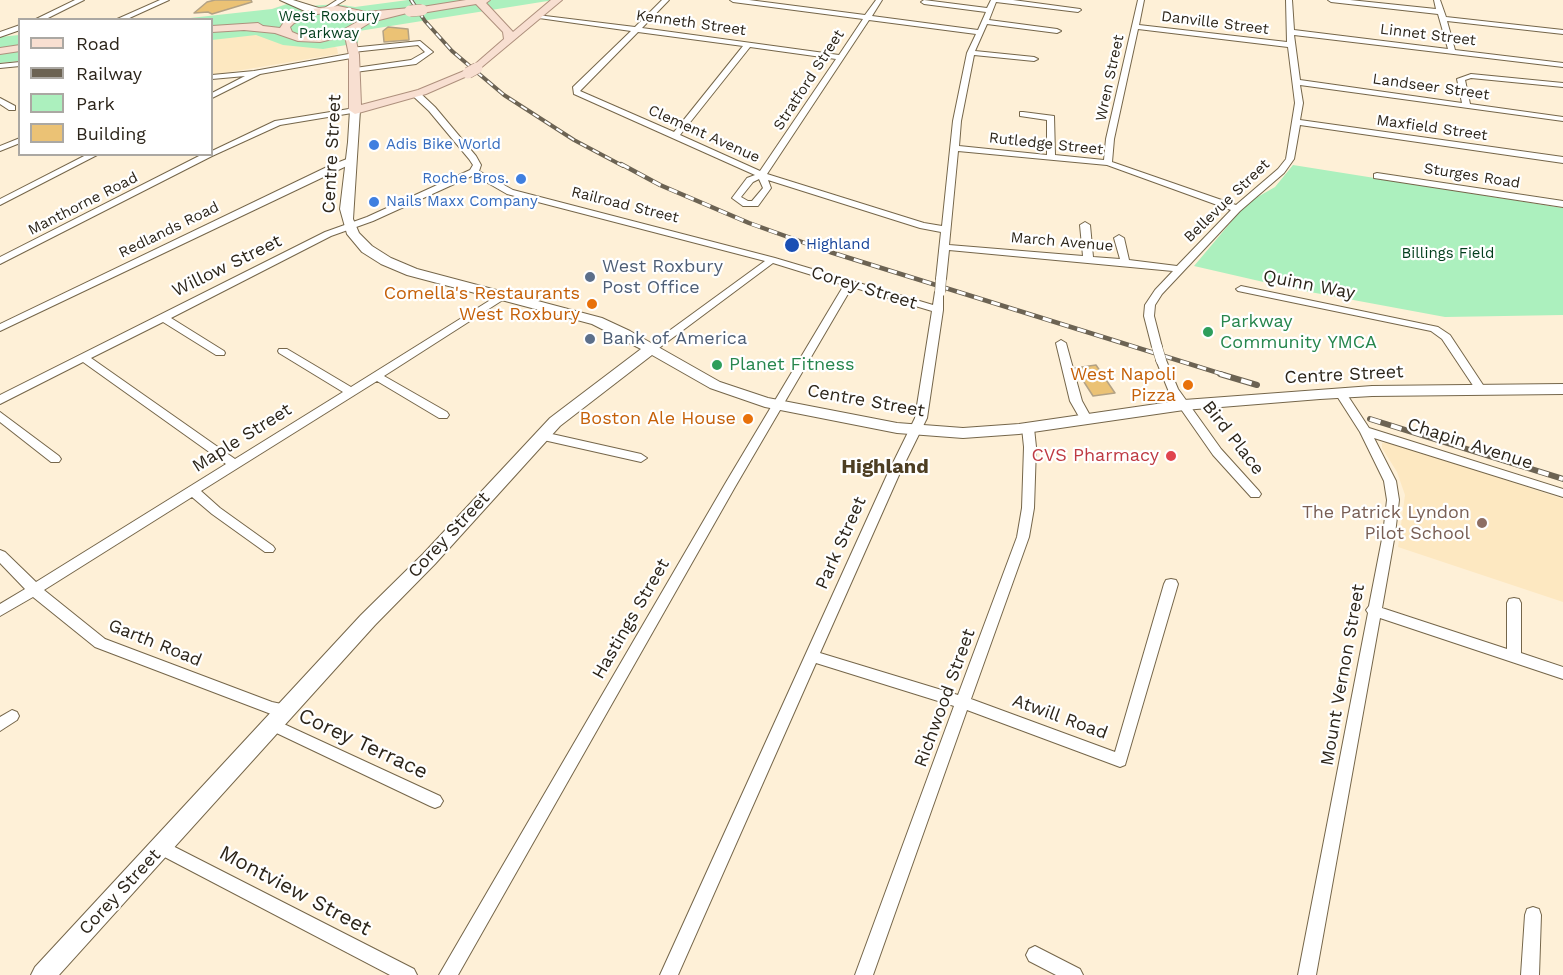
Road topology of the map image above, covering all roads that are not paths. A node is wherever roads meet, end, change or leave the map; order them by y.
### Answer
1 (81, 0) edge
2 (166, 0) edge
3 (342, 0) edge
4 (481, 0) edge
5 (557, 0) edge
6 (666, 0) edge
7 (733, 0) edge
8 (879, 0) edge
9 (995, 0) edge
10 (1141, 0) edge
11 (1289, 0) edge
12 (1331, 0) edge
13 (1437, 0) edge
14 (290, 2) edge
15 (774, 2) edge
16 (924, 2) dead end
17 (322, 10) junction
18 (989, 10) junction
19 (1078, 10) dead end
20 (355, 13) junction
21 (389, 14) junction
22 (539, 16) junction
23 (1442, 16) junction
24 (296, 17) junction
25 (866, 17) junction
26 (41, 18) edge
27 (123, 18) edge
28 (984, 22) junction
29 (356, 27) junction
30 (1135, 27) junction
31 (18, 28) edge
32 (248, 28) junction
33 (213, 29) edge
34 (637, 29) junction
35 (1057, 31) dead end
36 (979, 32) junction
37 (1290, 32) junction
38 (1563, 32) edge
39 (287, 34) junction
40 (0, 35) edge
41 (320, 39) junction
42 (510, 40) junction
43 (748, 45) junction
44 (1291, 45) junction
45 (18, 48) edge
46 (353, 50) junction
47 (0, 51) edge
48 (1452, 51) junction
49 (971, 53) junction
50 (840, 57) junction
51 (1034, 59) dead end
52 (18, 64) edge
53 (1563, 64) edge
54 (0, 66) edge
55 (355, 70) junction
56 (258, 72) junction
57 (213, 77) edge
58 (1296, 82) junction
59 (1563, 85) edge
60 (428, 90) junction
61 (416, 94) junction
62 (213, 95) edge
63 (0, 100) edge
64 (1467, 106) junction
65 (432, 109) junction
66 (355, 110) junction
67 (0, 112) edge
68 (1023, 114) dead end
69 (1563, 119) edge
70 (1297, 122) junction
71 (675, 136) junction
72 (18, 141) edge
73 (954, 148) junction
74 (0, 149) edge
75 (213, 153) edge
76 (91, 156) edge
77 (207, 156) edge
78 (1050, 158) junction
79 (352, 160) junction
80 (1563, 160) edge
81 (1108, 163) junction
82 (474, 172) junction
83 (762, 175) junction
84 (1377, 176) dead end
85 (0, 202) edge
86 (1563, 204) edge
87 (1236, 209) junction
88 (1085, 225) dead end
89 (350, 227) junction
90 (946, 230) junction
91 (1119, 238) dead end
92 (945, 247) junction
93 (772, 260) junction
94 (1088, 260) junction
95 (0, 261) edge
96 (1125, 262) junction
97 (1178, 269) junction
98 (850, 284) junction
99 (1241, 289) dead end
100 (504, 296) junction
101 (938, 310) junction
102 (163, 317) junction
103 (0, 328) edge
104 (1061, 343) dead end
105 (651, 349) junction
106 (283, 351) dead end
107 (220, 353) dead end
108 (82, 357) junction
109 (375, 375) junction
110 (1563, 389) edge
111 (350, 391) junction
112 (1482, 391) junction
113 (1340, 393) junction
114 (0, 400) edge
115 (780, 405) junction
116 (1184, 405) junction
117 (0, 416) edge
118 (443, 416) dead end
119 (1086, 419) junction
120 (1028, 428) junction
121 (914, 431) junction
122 (1365, 431) junction
123 (543, 436) junction
124 (641, 458) dead end
125 (54, 459) dead end
126 (234, 464) junction
127 (192, 490) junction
128 (1563, 493) edge
129 (1255, 494) dead end
130 (269, 549) dead end
131 (0, 555) edge
132 (1172, 584) dead end
133 (34, 589) junction
134 (1514, 603) dead end
135 (1373, 610) junction
136 (0, 611) edge
137 (813, 656) junction
138 (1514, 656) junction
139 (1563, 673) edge
140 (964, 703) junction
141 (280, 718) junction
142 (435, 801) dead end
143 (161, 847) junction
144 (1533, 915) dead end
145 (1035, 955) dead end
146 (398, 973) edge
147 (43, 975) edge
148 (448, 975) edge
149 (669, 975) edge
150 (864, 975) edge
151 (1074, 975) edge
152 (1307, 975) edge
153 (1530, 975) edge

1 - 26 street
2 - 27 street
3 - 17 street
4 - 21 main road, bridge
4 - 42 main road
5 - 22 main road
6 - 34 street, Clement Avenue
7 - 15 street
8 - 25 street, Stratford Street
9 - 18 street, Park Street
9 - 19 street
10 - 30 street, Wren Street
11 - 37 street, Bellevue Street
12 - 23 street
13 - 23 street
14 - 17 main road
14 - 24 main road
15 - 25 street
16 - 18 street
17 - 20 main road
17 - 24 main road
18 - 28 street, Park Street
20 - 21 main road
20 - 29 main road
21 - 29 main road
22 - 34 street, Kenneth Street
22 - 42 main road
23 - 38 street
23 - 48 street
24 - 32 main road
24 - 39 main road
25 - 36 street
25 - 50 street, Stratford Street
28 - 35 street
28 - 36 street, Park Street
29 - 41 main road
29 - 46 main road, Centre Street
30 - 44 street, Danville Street
30 - 81 street, Wren Street
31 - 40 street
32 - 33 main road
32 - 39 main road
34 - 43 street, Kenneth Street
34 - 71 street, Clement Avenue
36 - 49 street, Park Street
37 - 44 street, Bellevue Street
37 - 48 street, Linnet Street
39 - 41 main road
41 - 46 main road
42 - 60 main road
43 - 50 street, Kenneth Street
43 - 71 street
44 - 58 street, Bellevue Street
45 - 47 main road
46 - 55 main road, Centre Street
46 - 55 street
46 - 56 street
48 - 53 street, Linnet Street
49 - 51 street
49 - 73 street, Park Street
50 - 83 street, Stratford Street
52 - 54 street
55 - 66 main road, Centre Street
56 - 57 street
56 - 62 street
58 - 64 street, Landseer Street
58 - 70 street, Bellevue Street
59 - 64 street
60 - 61 main road
60 - 65 street
61 - 65 street
61 - 66 main road
63 - 67 street
64 - 69 street, Landseer Street
65 - 82 street
66 - 75 street, Manthorne Road
66 - 79 main road, Centre Street
68 - 78 street
70 - 80 street, Maxfield Street
70 - 87 street, Bellevue Street
71 - 83 street, Clement Avenue
72 - 74 street
73 - 78 street, Rutledge Street
73 - 90 street, Park Street
76 - 85 street
77 - 95 street, Manthorne Road
78 - 81 street, Rutledge Street
79 - 89 main road, Centre Street
79 - 103 street, Redlands Road
81 - 87 street, Rutledge Street
82 - 89 street, Willow Street
82 - 93 street, Railroad Street
83 - 90 street, Clement Avenue
84 - 86 street, Sturges Road
87 - 97 street, Bellevue Street
88 - 94 street
89 - 100 main road, Centre Street
89 - 102 street, Willow Street
90 - 92 street, Park Street
91 - 96 street
92 - 94 street, March Avenue
92 - 101 street, Park Street, bridge
93 - 98 street, Corey Street
93 - 105 street, Corey Street
94 - 96 street, March Avenue
96 - 97 street, March Avenue
97 - 116 street, Bellevue Street, bridge
98 - 101 street, Corey Street
98 - 115 street, Hastings Street
99 - 112 street, Quinn Way
100 - 105 main road, Centre Street
100 - 109 street, Maple Street
101 - 121 street, Park Street
102 - 107 street
102 - 108 street, Willow Street
104 - 119 street
105 - 115 main road, Centre Street
105 - 123 main road, Corey Street
106 - 111 street
108 - 114 street, Willow Street
108 - 126 street
109 - 111 street, Maple Street
109 - 118 street
110 - 112 main road, Centre Street
111 - 126 street, Maple Street
112 - 113 main road, Centre Street
113 - 116 main road, Centre Street
113 - 122 street, Mount Vernon Street
115 - 121 main road, Centre Street
115 - 148 street, Hastings Street
116 - 119 main road, Centre Street
116 - 129 street, Bird Place
117 - 125 street
119 - 120 main road, Centre Street
120 - 121 main road, Centre Street
120 - 140 street, Richwood Street
121 - 137 street, Park Street
122 - 128 street, Chapin Avenue
122 - 135 street, Mount Vernon Street
123 - 124 street
123 - 141 main road, Corey Street
126 - 127 street, Maple Street
127 - 130 street
127 - 133 street, Maple Street
131 - 133 street, Garth Road
132 - 140 street, Atwill Road
133 - 136 street, Maple Street
133 - 141 street, Garth Road
134 - 138 street
135 - 138 street
135 - 152 street, Mount Vernon Street
137 - 140 street, Atwill Road
137 - 149 street, Park Street
138 - 139 street
140 - 150 street, Richwood Street
141 - 142 street, Corey Terrace
141 - 143 main road, Corey Street
143 - 146 street, Montview Street
143 - 147 main road, Corey Street
144 - 153 street
145 - 151 street

